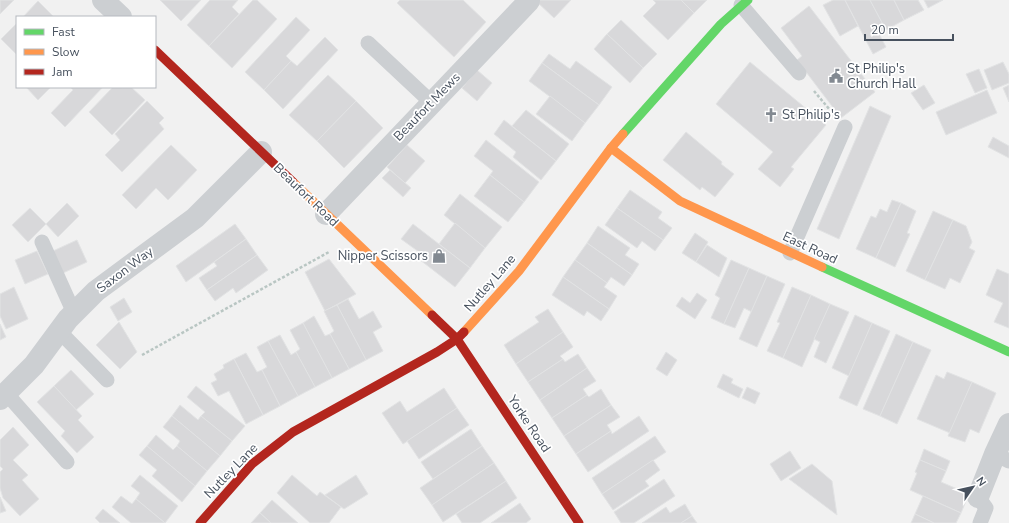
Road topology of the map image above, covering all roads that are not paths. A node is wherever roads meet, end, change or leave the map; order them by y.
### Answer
1 (103, 0) edge
2 (529, 0) edge
3 (744, 2) edge
4 (120, 16) edge
5 (368, 43) dead end
6 (156, 51) edge
7 (799, 73) road end
8 (431, 102) junction
9 (845, 128) road end
10 (612, 148) junction
11 (261, 152) junction
12 (326, 214) junction
13 (42, 242) dead end
14 (790, 253) junction
15 (74, 313) junction
16 (59, 331) junction
17 (457, 339) junction
18 (1009, 352) edge
19 (107, 380) dead end
20 (3, 396) edge
21 (1009, 424) edge
22 (1002, 458) edge
23 (67, 462) dead end
24 (978, 497) joint
25 (200, 523) edge
26 (579, 523) edge
27 (980, 523) edge

1 - 4 street
2 - 8 street, Beaufort Mews
3 - 7 lane
3 - 10 street, Nutley Lane
5 - 8 lane
6 - 11 street, Beaufort Road
8 - 12 street, Beaufort Mews
9 - 14 lane
10 - 14 street, East Road
10 - 17 street, Nutley Lane
11 - 12 street, Beaufort Road
11 - 15 street, Saxon Way
12 - 17 street, Beaufort Road
13 - 15 lane
14 - 18 street, East Road
15 - 16 street, Saxon Way
16 - 19 lane
16 - 20 street, Saxon Way
17 - 25 street, Nutley Lane
17 - 26 street, Yorke Road
20 - 23 lane
21 - 22 street
22 - 24 street
24 - 27 lane

